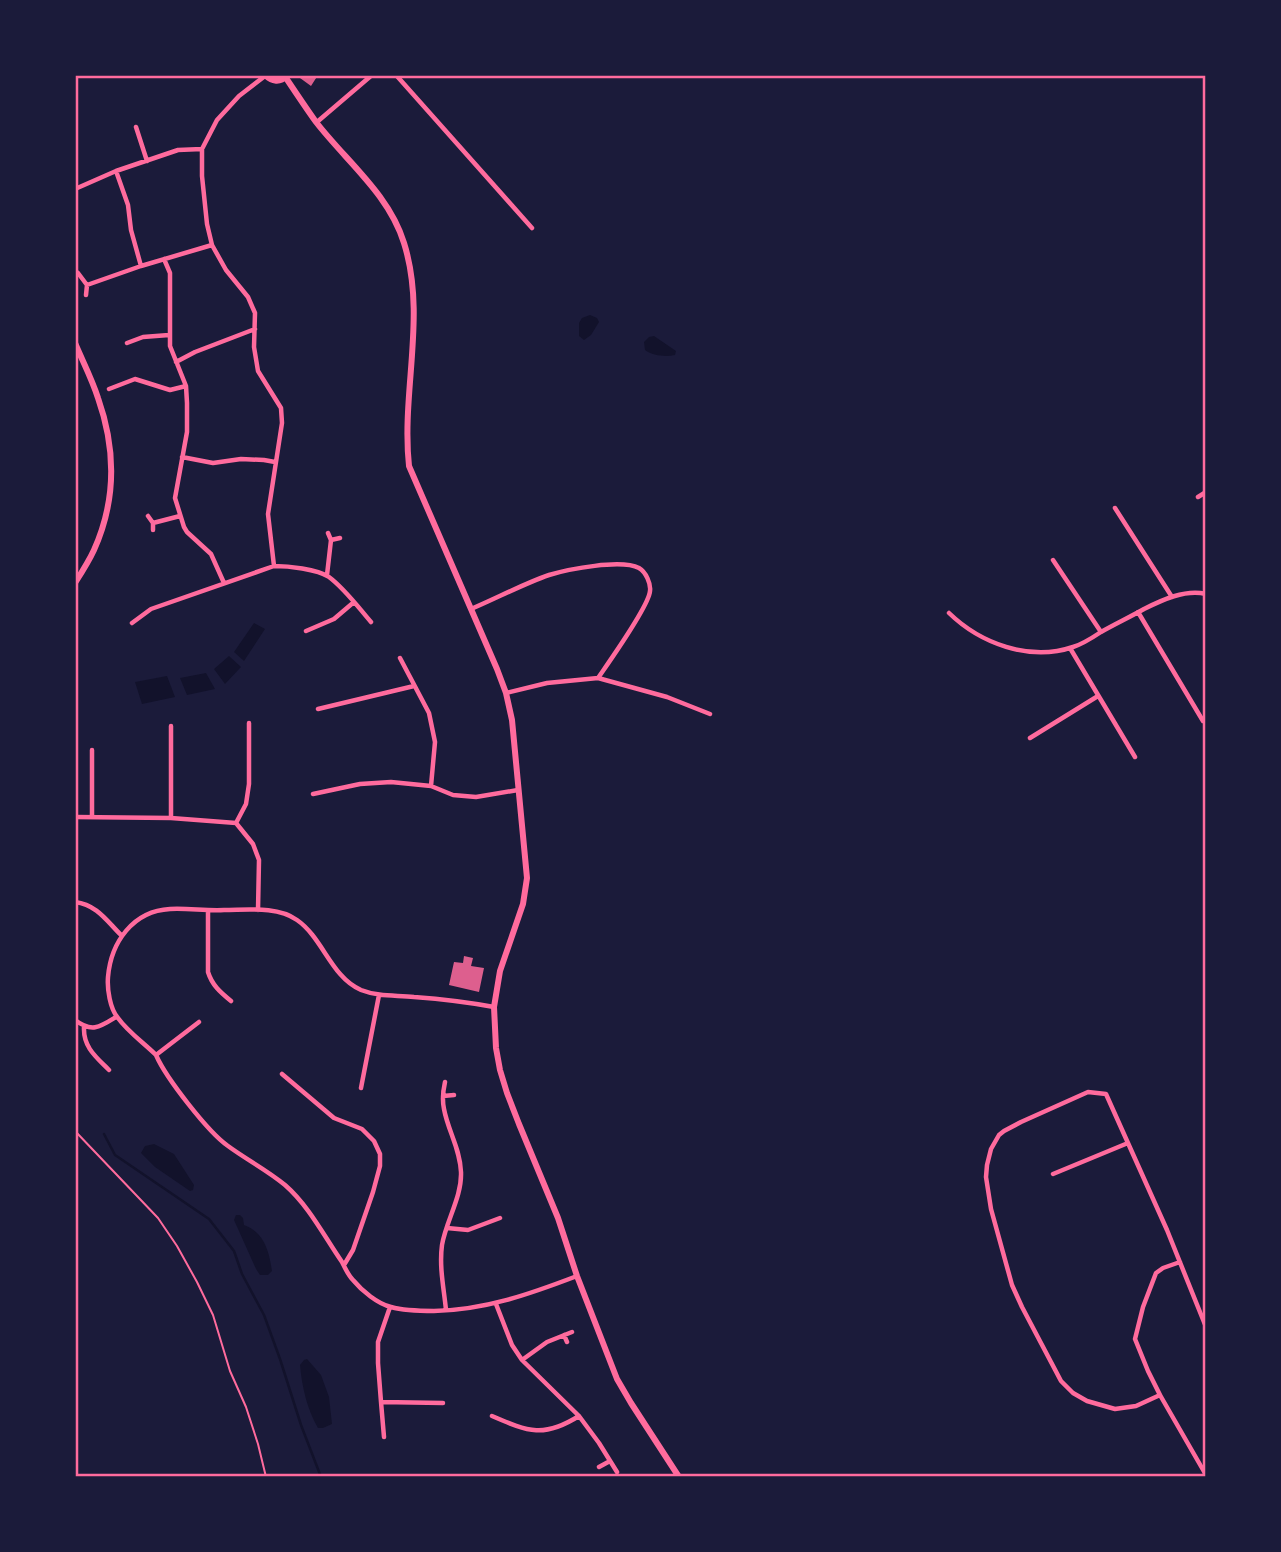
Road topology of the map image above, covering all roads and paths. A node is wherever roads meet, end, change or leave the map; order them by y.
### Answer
1 (265, 75) edge
2 (372, 75) edge
3 (396, 75) edge
4 (287, 77) edge
5 (317, 122) junction
6 (136, 127) dead end
7 (202, 149) junction
8 (147, 161) junction
9 (116, 171) junction
10 (75, 189) edge
11 (532, 228) dead end
12 (212, 245) junction
13 (164, 259) junction
14 (141, 266) junction
15 (78, 273) dead end
16 (87, 285) junction
17 (86, 295) dead end
18 (255, 329) junction
19 (169, 335) junction
20 (127, 343) dead end
21 (75, 344) edge
22 (176, 362) junction
23 (186, 386) junction
24 (109, 389) dead end
25 (182, 457) junction
26 (275, 462) junction
27 (1206, 492) edge
28 (1198, 497) dead end
29 (1115, 508) dead end
30 (148, 516) dead end
31 (180, 516) junction
32 (153, 523) junction
33 (153, 530) dead end
34 (328, 533) dead end
35 (340, 538) dead end
36 (331, 540) junction
37 (1053, 560) dead end
38 (274, 566) junction
39 (1057, 567) junction
40 (1049, 572) dead end
41 (327, 575) junction
42 (75, 583) edge
43 (225, 583) junction
44 (1206, 594) edge
45 (1172, 597) junction
46 (354, 602) junction
47 (140, 605) dead end
48 (471, 609) junction
49 (1138, 612) junction
50 (145, 613) junction
51 (949, 613) dead end
52 (371, 622) dead end
53 (132, 623) dead end
54 (306, 631) dead end
55 (1101, 632) junction
56 (1070, 648) junction
57 (400, 658) dead end
58 (598, 678) junction
59 (415, 686) junction
60 (506, 693) junction
61 (1098, 696) junction
62 (318, 709) dead end
63 (710, 713) dead end
64 (1203, 721) dead end
65 (249, 723) dead end
66 (1036, 723) dead end
67 (171, 726) dead end
68 (1040, 731) junction
69 (1030, 738) dead end
70 (92, 750) dead end
71 (1135, 757) dead end
72 (431, 786) junction
73 (518, 790) junction
74 (313, 794) dead end
75 (75, 817) edge
76 (92, 817) junction
77 (171, 818) junction
78 (236, 823) junction
79 (75, 902) edge
80 (258, 910) junction
81 (208, 911) junction
82 (121, 934) junction
83 (379, 995) junction
84 (231, 1001) dead end
85 (494, 1007) junction
86 (116, 1017) junction
87 (75, 1020) edge
88 (199, 1021) dead end
89 (85, 1027) junction
90 (156, 1055) junction
91 (109, 1070) dead end
92 (282, 1074) dead end
93 (444, 1082) dead end
94 (361, 1088) dead end
95 (454, 1095) dead end
96 (443, 1096) junction
97 (75, 1131) edge
98 (1128, 1143) junction
99 (1054, 1174) dead end
100 (500, 1218) dead end
101 (447, 1228) junction
102 (1180, 1262) junction
103 (344, 1265) junction
104 (577, 1276) junction
105 (496, 1304) junction
106 (390, 1307) junction
107 (446, 1310) junction
108 (1206, 1327) edge
109 (572, 1332) dead end
110 (564, 1335) junction
111 (567, 1342) dead end
112 (522, 1360) junction
113 (1160, 1395) junction
114 (381, 1402) junction
115 (443, 1404) dead end
116 (492, 1416) dead end
117 (579, 1416) junction
118 (384, 1437) dead end
119 (610, 1461) junction
120 (599, 1467) dead end
121 (617, 1472) dead end
122 (1206, 1475) edge
123 (266, 1477) edge
124 (679, 1477) edge

1 - 4 street
1 - 7 street
2 - 5 street
3 - 11 street
4 - 5 street
5 - 48 street
6 - 8 street
7 - 8 street
7 - 12 street
8 - 9 street
9 - 10 street
9 - 14 street
12 - 13 street
12 - 18 street
13 - 14 street
13 - 19 street
14 - 16 street
15 - 16 street
16 - 17 street
18 - 22 street
18 - 26 street
19 - 20 street
19 - 22 street
21 - 42 street
22 - 23 street
23 - 24 street
23 - 25 street
25 - 26 street
25 - 31 street
26 - 38 street
27 - 28 street
29 - 45 street
30 - 32 street
31 - 32 street
31 - 43 street
32 - 33 street
34 - 36 street
35 - 36 street
36 - 41 street
37 - 39 street
38 - 41 street
38 - 43 street
39 - 40 street
39 - 55 street
41 - 46 street
43 - 50 street
44 - 45 street
45 - 49 street
46 - 52 street
46 - 54 street
47 - 50 street
48 - 58 street
48 - 60 street
49 - 55 street
49 - 64 street
50 - 53 street
51 - 56 street
55 - 56 street
56 - 61 street
57 - 59 street
58 - 60 street
58 - 63 street
59 - 62 street
59 - 72 street
60 - 73 street
61 - 68 street
61 - 71 street
65 - 78 street
66 - 68 street
67 - 77 street
68 - 69 street
70 - 76 street
72 - 73 street
72 - 74 street
73 - 85 street
75 - 76 street
76 - 77 street
77 - 78 street
78 - 80 street
79 - 82 street
80 - 81 street
80 - 83 street
81 - 82 street
81 - 84 street
82 - 86 street
83 - 85 street
83 - 94 street
85 - 104 street
86 - 89 street
86 - 90 street
87 - 89 street
88 - 90 street
89 - 91 street
90 - 103 street
92 - 103 street
93 - 96 street
95 - 96 street
96 - 101 street
97 - 123 path
98 - 99 street
98 - 102 street
98 - 113 street
100 - 101 street
101 - 107 street
102 - 108 street
102 - 113 street
103 - 106 street
104 - 105 street
104 - 124 street
105 - 107 street
105 - 112 street
106 - 107 street
106 - 114 street
109 - 110 street
110 - 111 street
110 - 112 street
112 - 117 street
113 - 122 street
114 - 115 street
114 - 118 street
116 - 117 street
117 - 119 street
119 - 120 street
119 - 121 street

